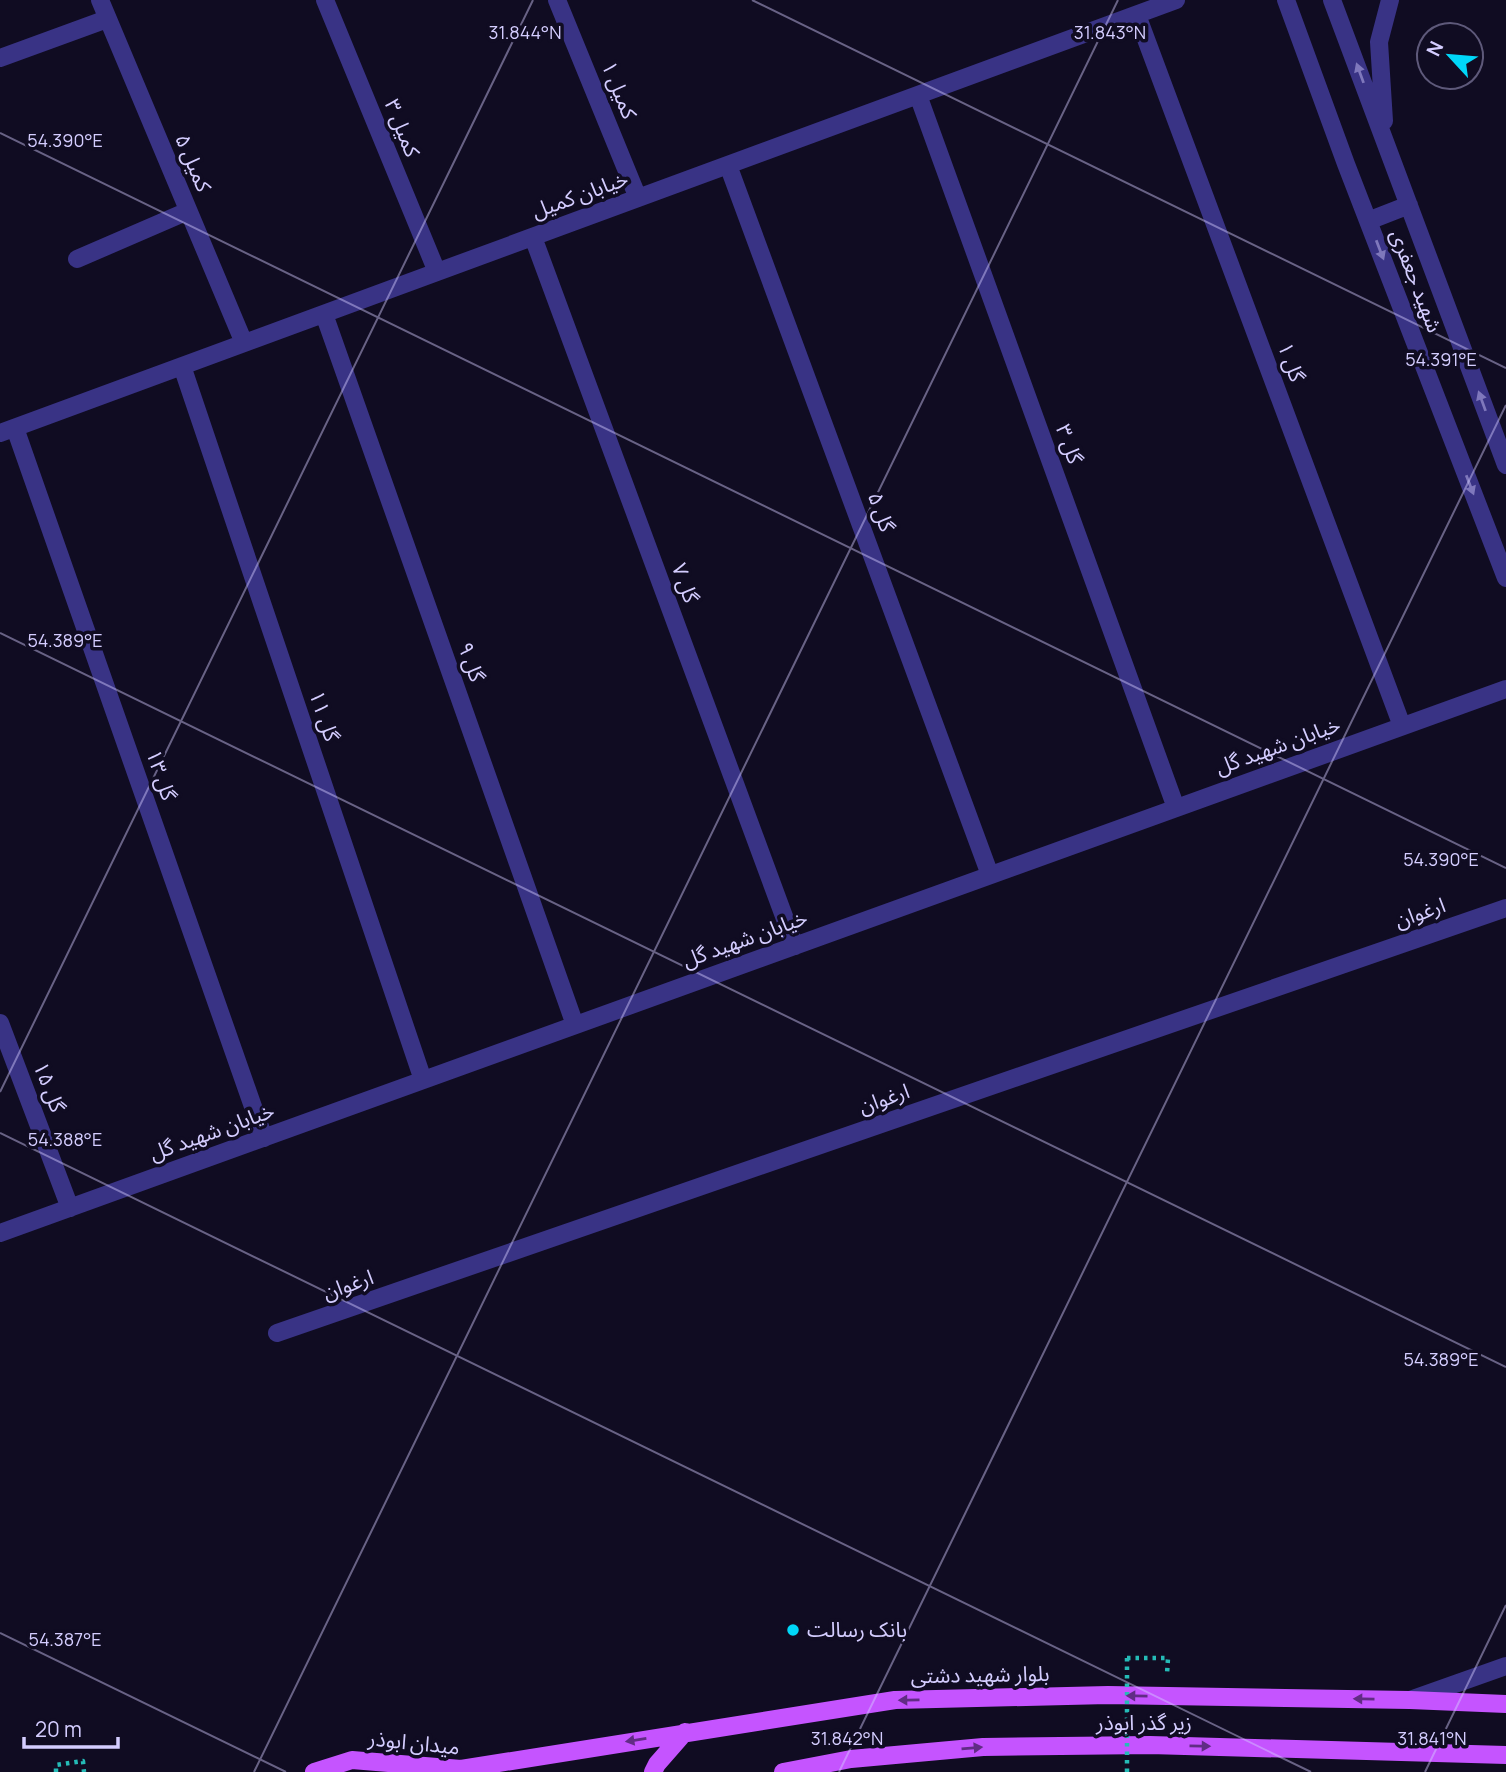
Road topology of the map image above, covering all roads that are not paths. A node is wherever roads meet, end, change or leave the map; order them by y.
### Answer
1 (100, 0) edge
2 (325, 0) edge
3 (557, 0) edge
4 (1176, 0) edge
5 (1286, 0) edge
6 (1332, 0) edge
7 (1390, 0) edge
8 (1137, 15) junction
9 (107, 19) junction
10 (0, 58) edge
11 (918, 95) junction
12 (1385, 142) junction
13 (728, 165) junction
14 (638, 198) junction
15 (1409, 205) junction
16 (188, 211) junction
17 (1368, 221) junction
18 (533, 237) junction
19 (77, 258) dead end
20 (437, 272) junction
21 (324, 314) junction
22 (244, 344) junction
23 (182, 366) junction
24 (8, 430) edge
25 (1506, 465) edge
26 (1506, 578) edge
27 (1506, 688) edge
28 (1402, 726) junction
29 (1176, 808) junction
30 (990, 875) junction
31 (1506, 908) edge
32 (795, 946) junction
33 (0, 1023) edge
34 (575, 1025) junction
35 (423, 1080) junction
36 (264, 1138) junction
37 (70, 1208) junction
38 (0, 1233) edge
39 (277, 1334) dead end
40 (1506, 1666) edge
41 (1410, 1700) junction
42 (1506, 1704) edge
43 (685, 1732) junction
44 (1506, 1755) edge
45 (465, 1771) edge
46 (314, 1772) edge
47 (653, 1772) edge
48 (783, 1772) edge

1 - 9 street, کمیل ۵
2 - 20 street, کمیل ۳
3 - 14 street, کمیل ۱
4 - 8 street, خیابان کمیل
5 - 17 street, شهید جعفری
12 -> 6 street, شهید جعفری
7 - 12 street
8 - 11 street, خیابان کمیل
8 - 28 street, گل ۱
9 - 10 street
9 - 16 street, کمیل ۵
11 - 13 street, خیابان کمیل
11 - 29 street, گل ۳
12 - 15 street, شهید جعفری
13 - 14 street, خیابان کمیل
13 - 30 street, گل ۵
14 - 18 street, خیابان کمیل
15 - 17 street
25 -> 15 street, شهید جعفری
16 - 19 street
16 - 22 street, کمیل ۵
17 -> 26 street, شهید جعفری
18 - 20 street, خیابان کمیل
18 - 32 street, گل ۷
20 - 21 street, خیابان کمیل
21 - 22 street, خیابان کمیل
21 - 34 street, گل ۹
22 - 23 street, خیابان کمیل
23 - 24 street, خیابان کمیل
23 - 35 street, گل ۱۱
24 - 36 street, گل ۱۳
27 - 28 street, خیابان شهید گل
28 - 29 street, خیابان شهید گل
29 - 30 street, خیابان شهید گل
30 - 32 street, خیابان شهید گل
31 - 39 street, ارغوان
32 - 34 street, خیابان شهید گل
33 - 37 street, گل ۱۵
34 - 35 street, خیابان شهید گل
35 - 36 street, خیابان شهید گل
36 - 37 street, خیابان شهید گل
37 - 38 street, خیابان شهید گل
40 - 41 street
41 - 42 main road, بلوار شهید دشتی
41 -> 43 main road, بلوار شهید دشتی
43 -> 45 main road, بلوار شهید دشتی
43 - 47 main road
48 -> 44 main road, زیر گذر ابوذر
45 - 46 main road, میدان ابوذر

